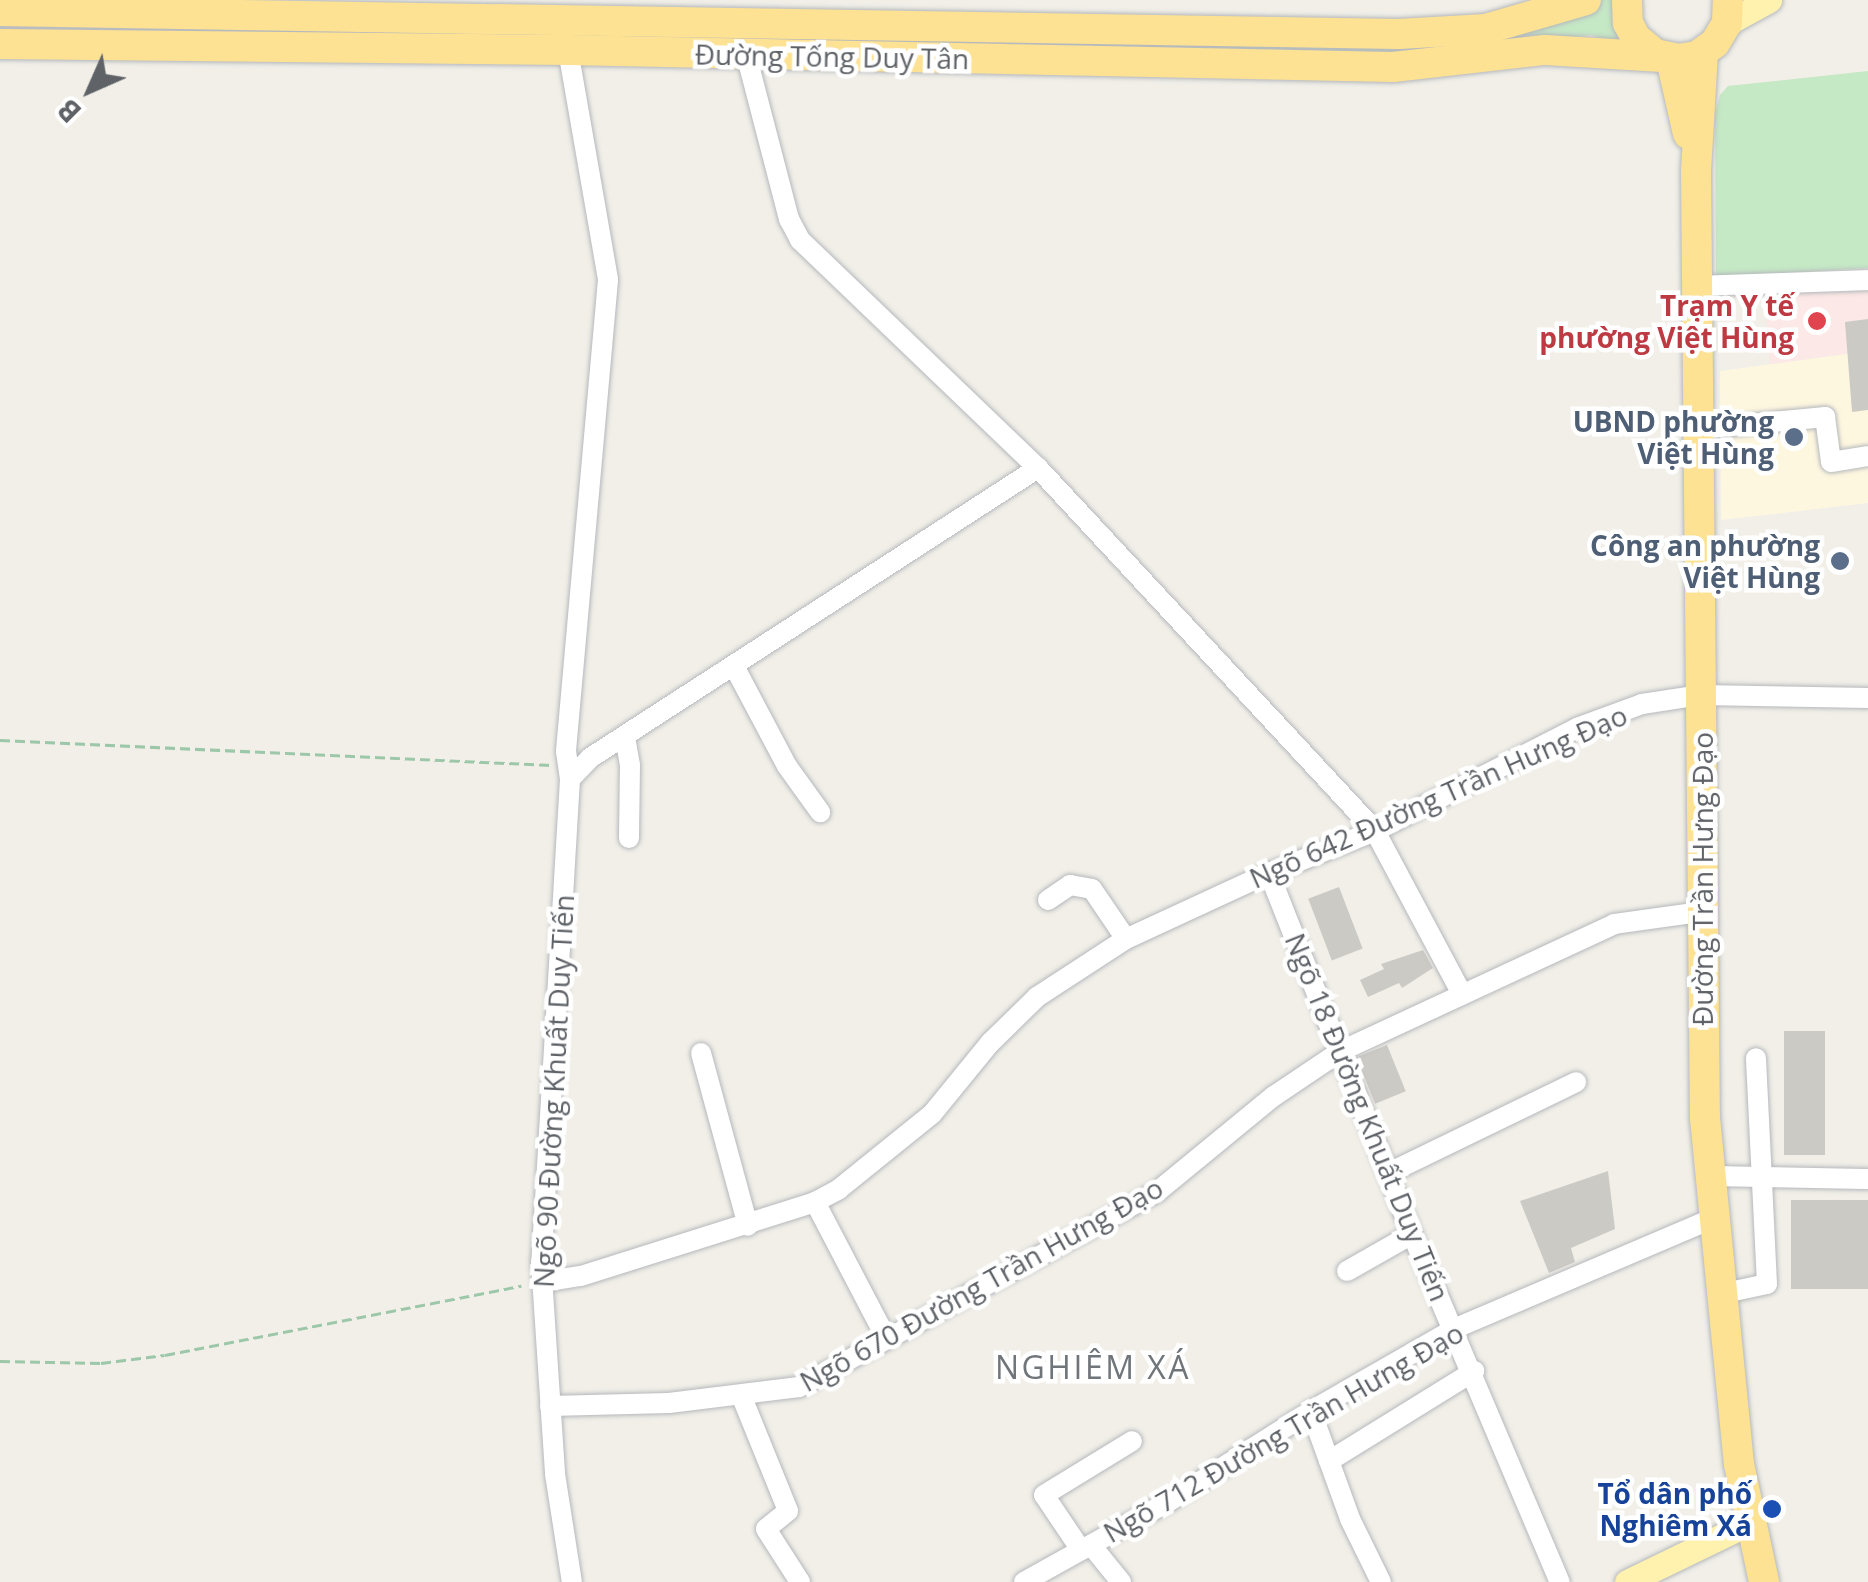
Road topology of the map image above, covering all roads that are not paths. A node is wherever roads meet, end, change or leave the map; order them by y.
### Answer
1 (1586, 0) edge
2 (1627, 0) edge
3 (1769, 0) edge
4 (0, 11) edge
5 (736, 11) edge
6 (1727, 11) edge
7 (438, 18) junction
8 (563, 23) edge
9 (1042, 27) junction
10 (0, 44) edge
11 (440, 49) junction
12 (1703, 53) junction
13 (746, 54) junction
14 (1667, 58) junction
15 (1043, 60) junction
16 (1696, 171) junction
17 (1868, 280) edge
18 (1698, 286) junction
19 (1699, 429) junction
20 (1868, 456) edge
21 (1038, 468) junction
22 (734, 666) junction
23 (1701, 695) junction
24 (1868, 698) edge
25 (625, 737) junction
26 (569, 772) junction
27 (820, 812) dead end
28 (1375, 831) junction
29 (629, 838) dead end
30 (1268, 873) junction
31 (1048, 900) dead end
32 (1700, 912) junction
33 (1126, 939) junction
34 (1462, 994) junction
35 (1341, 1051) junction
36 (702, 1053) dead end
37 (1756, 1058) dead end
38 (1576, 1082) dead end
39 (1388, 1173) junction
40 (1709, 1176) junction
41 (1762, 1178) junction
42 (1868, 1179) edge
43 (816, 1202) junction
44 (1712, 1219) junction
45 (748, 1226) junction
46 (1412, 1234) junction
47 (1347, 1271) dead end
48 (542, 1282) junction
49 (1720, 1294) junction
50 (1456, 1328) junction
51 (886, 1338) junction
52 (1474, 1371) junction
53 (741, 1395) junction
54 (550, 1406) junction
55 (1310, 1412) junction
56 (1132, 1441) dead end
57 (1328, 1460) junction
58 (1749, 1523) junction
59 (1086, 1548) junction
60 (572, 1582) edge
61 (800, 1582) edge
62 (1024, 1582) edge
63 (1121, 1582) edge
64 (1380, 1582) edge
65 (1560, 1582) edge
66 (1627, 1582) edge
67 (1764, 1582) edge

1 - 9 highway, Đường Tống Duy Tân
2 - 14 highway
3 - 6 main road
4 - 7 highway, Đường Tống Duy Tân
5 - 8 highway, Đường Tống Duy Tân
5 - 9 highway, Đường Tống Duy Tân
6 - 12 highway
7 - 8 highway, Đường Tống Duy Tân
7 - 11 highway
8 - 11 highway, Đường Tống Duy Tân
8 - 13 highway, Đường Tống Duy Tân
8 - 26 street, Ngõ 90 Đường Khuất Duy Tiến
9 - 15 highway
10 - 11 highway, Đường Tống Duy Tân
12 - 14 highway
12 - 16 highway, Đường Trần Hưng Đạo
13 - 15 highway, Đường Tống Duy Tân
13 - 21 street
14 - 15 highway, Đường Tống Duy Tân
14 - 16 highway, Đường Trần Hưng Đạo
16 - 18 highway, Đường Trần Hưng Đạo
17 - 18 street
18 - 19 highway, Đường Trần Hưng Đạo
19 - 20 street
19 - 23 highway, Đường Trần Hưng Đạo
21 - 22 street
21 - 28 street
22 - 25 street
22 - 27 street
23 - 24 street, Ngõ 642 Đường Trần Hưng Đạo
23 - 28 street, Ngõ 642 Đường Trần Hưng Đạo
23 - 32 highway, Đường Trần Hưng Đạo
25 - 26 street
25 - 29 street
26 - 48 street, Ngõ 90 Đường Khuất Duy Tiến
28 - 30 street, Ngõ 642 Đường Trần Hưng Đạo
28 - 34 street
30 - 33 street, Ngõ 642 Đường Trần Hưng Đạo
30 - 35 street, Ngõ 18 Đường Khuất Duy Tiến
31 - 33 street
32 - 34 street, Ngõ 670 Đường Trần Hưng Đạo
32 - 40 highway, Đường Trần Hưng Đạo
33 - 43 street, Ngõ 642 Đường Trần Hưng Đạo
34 - 35 street, Ngõ 670 Đường Trần Hưng Đạo
35 - 39 street, Ngõ 18 Đường Khuất Duy Tiến
35 - 51 street, Ngõ 670 Đường Trần Hưng Đạo
36 - 45 street
37 - 41 street
38 - 39 street
39 - 46 street, Ngõ 18 Đường Khuất Duy Tiến
40 - 41 street
40 - 44 highway, Đường Trần Hưng Đạo
41 - 42 street
41 - 49 street
43 - 45 street, Ngõ 642 Đường Trần Hưng Đạo
43 - 51 street
44 - 49 highway, Đường Trần Hưng Đạo
44 - 50 street, Ngõ 712 Đường Trần Hưng Đạo
45 - 48 street, Ngõ 642 Đường Trần Hưng Đạo
46 - 47 street
46 - 50 street, Ngõ 18 Đường Khuất Duy Tiến
48 - 54 street, Ngõ 90 Đường Khuất Duy Tiến
49 - 58 highway, Đường Trần Hưng Đạo
50 - 52 street, Ngõ 18 Đường Khuất Duy Tiến
50 - 55 street, Ngõ 712 Đường Trần Hưng Đạo
51 - 53 street, Ngõ 670 Đường Trần Hưng Đạo
52 - 57 street
52 - 65 street, Ngõ 18 Đường Khuất Duy Tiến
53 - 54 street, Ngõ 670 Đường Trần Hưng Đạo
53 - 61 street
54 - 60 street, Ngõ 90 Đường Khuất Duy Tiến
55 - 57 street
55 - 59 street, Ngõ 712 Đường Trần Hưng Đạo
56 - 59 street
57 - 64 street
58 - 66 main road
58 - 67 highway, Đường Trần Hưng Đạo
59 - 62 street, Ngõ 712 Đường Trần Hưng Đạo
59 - 63 street

